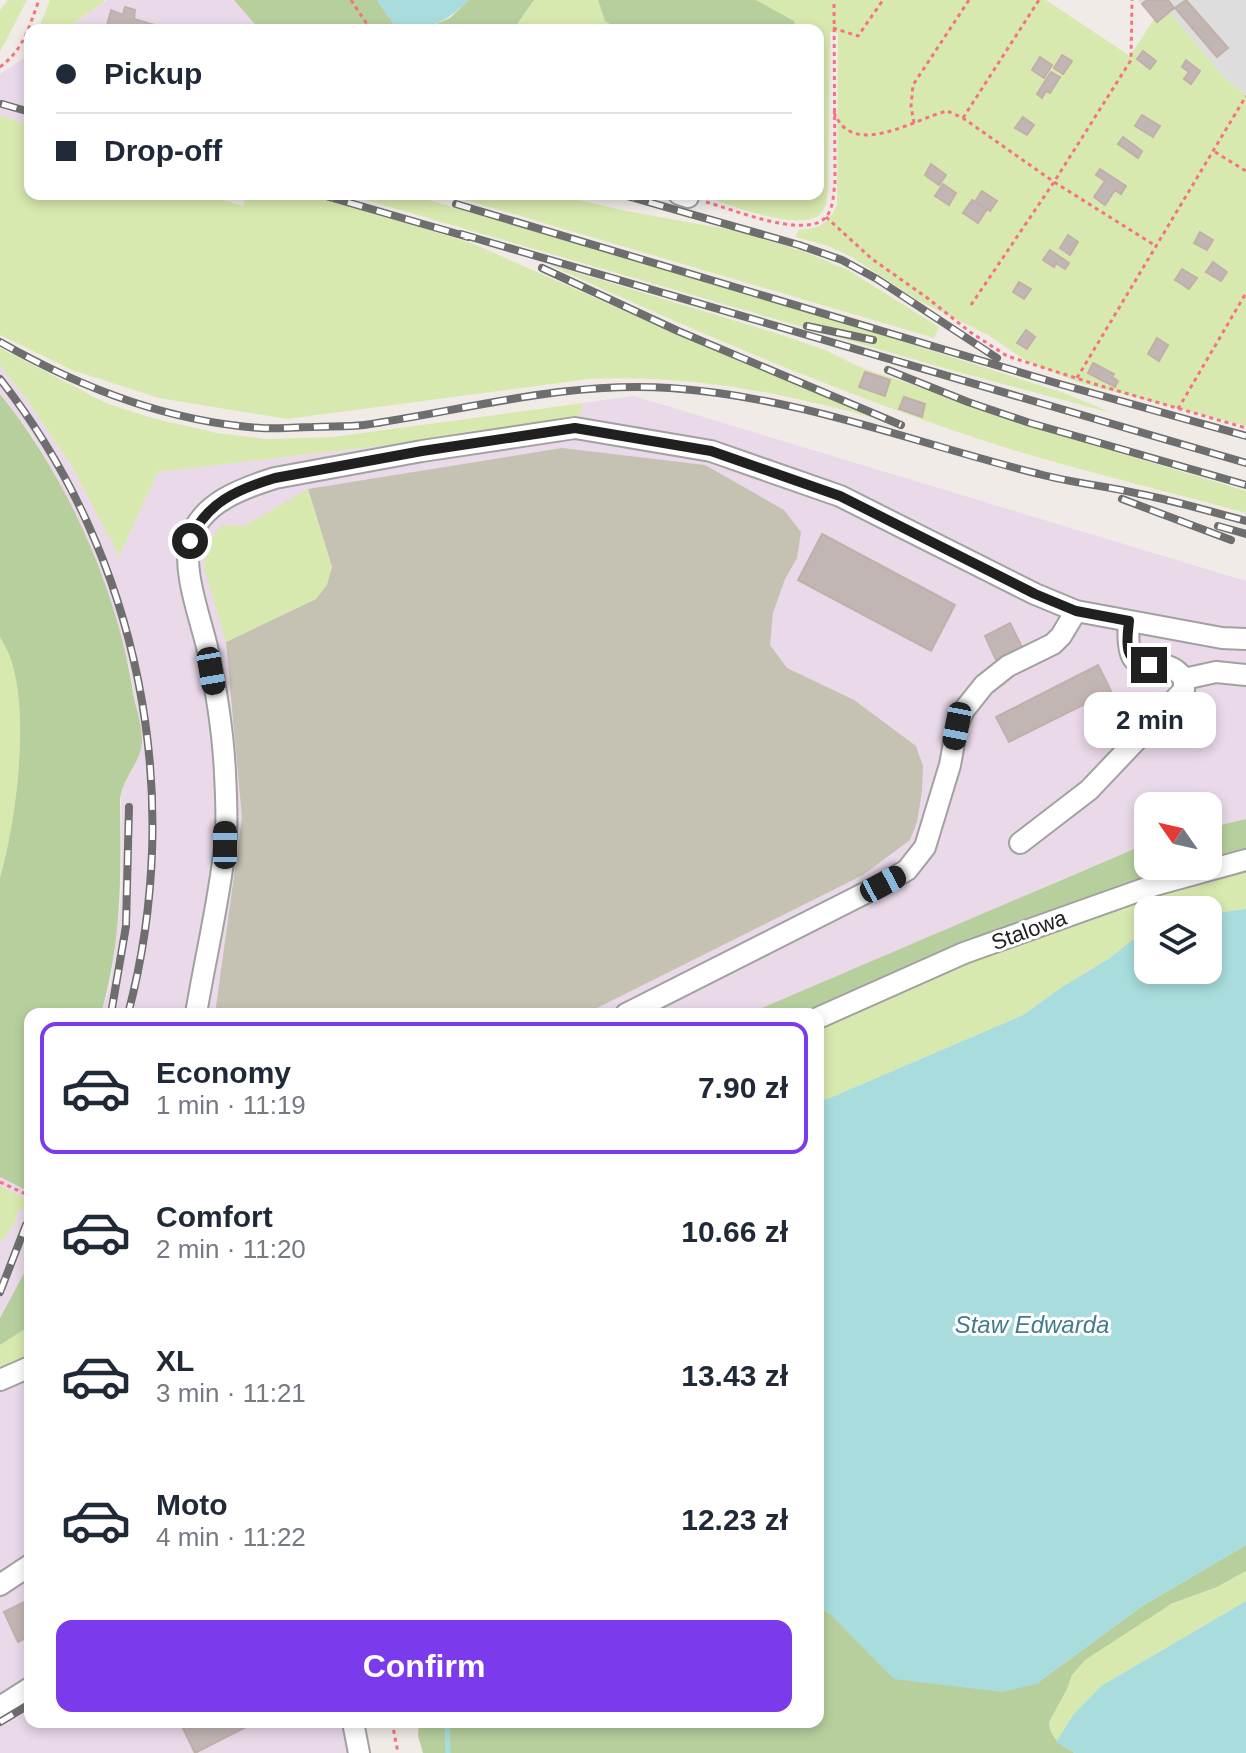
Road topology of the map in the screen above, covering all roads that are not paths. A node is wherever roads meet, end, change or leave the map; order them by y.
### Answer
1 (1076, 611) junction
2 (1129, 621) junction
3 (1246, 639) edge
4 (1246, 675) edge
5 (1184, 679) junction
6 (1020, 843) dead end
7 (1246, 860) edge
8 (197, 1008) edge
9 (638, 1008) edge
10 (824, 1015) edge
11 (24, 1370) edge
12 (0, 1380) edge
13 (24, 1569) edge
14 (0, 1585) edge
15 (24, 1692) edge
16 (0, 1707) edge
17 (354, 1728) edge
18 (359, 1753) edge

1 - 2 street
1 - 8 street
1 - 9 street
2 - 3 street
2 - 5 street
4 - 5 street
5 - 6 street
7 - 10 street, Stalowa
11 - 12 street
13 - 14 street
15 - 16 street
17 - 18 street

